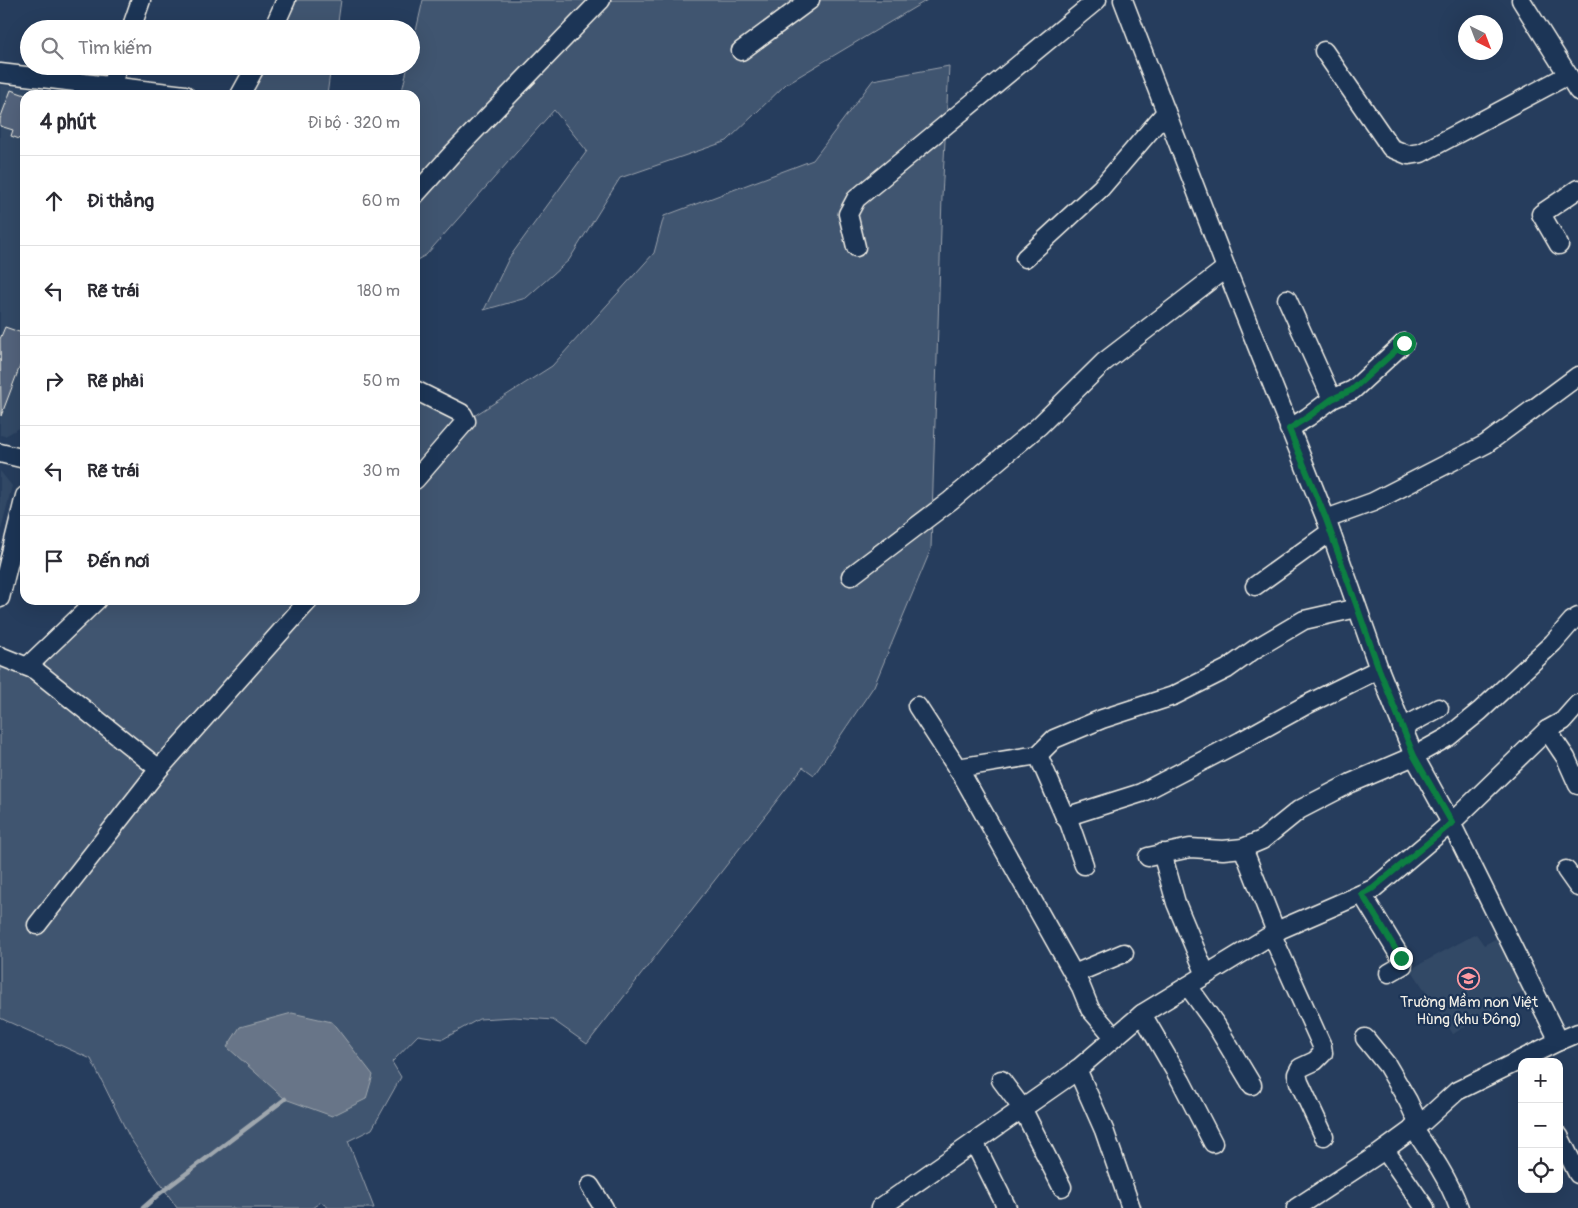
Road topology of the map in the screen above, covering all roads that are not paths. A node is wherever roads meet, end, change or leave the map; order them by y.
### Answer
1 (141, 0) edge
2 (286, 0) edge
3 (601, 0) edge
4 (810, 0) edge
5 (1097, 0) edge
6 (1123, 0) edge
7 (1521, 0) edge
8 (134, 20) edge
9 (277, 20) edge
10 (741, 51) dead end
11 (1324, 51) dead end
12 (0, 73) edge
13 (115, 75) edge
14 (251, 75) edge
15 (1568, 75) junction
16 (111, 86) junction
17 (144, 90) edge
18 (243, 90) edge
19 (1578, 91) edge
20 (1166, 112) junction
21 (420, 189) edge
22 (1578, 189) edge
23 (1559, 245) dead end
24 (856, 247) dead end
25 (1025, 258) dead end
26 (1226, 268) junction
27 (1287, 299) dead end
28 (1404, 343) dead end
29 (1577, 378) edge
30 (420, 392) edge
31 (1332, 399) junction
32 (1289, 429) junction
33 (0, 453) edge
34 (20, 458) edge
35 (420, 474) edge
36 (20, 516) edge
37 (1328, 526) junction
38 (852, 576) dead end
39 (1254, 586) dead end
40 (0, 598) edge
41 (92, 605) edge
42 (305, 605) edge
43 (1357, 608) junction
44 (1576, 622) edge
45 (0, 656) edge
46 (28, 666) junction
47 (1379, 669) junction
48 (1578, 704) edge
49 (917, 706) dead end
50 (1439, 708) dead end
51 (1402, 728) junction
52 (1547, 730) junction
53 (1038, 755) junction
54 (1414, 756) junction
55 (957, 768) junction
56 (159, 769) junction
57 (1578, 785) edge
58 (1066, 817) junction
59 (1452, 823) junction
60 (1243, 848) junction
61 (1084, 865) dead end
62 (1566, 870) dead end
63 (1578, 887) edge
64 (1362, 894) junction
65 (37, 925) dead end
66 (1274, 934) junction
67 (1124, 953) dead end
68 (1389, 973) dead end
69 (1074, 974) junction
70 (1206, 975) junction
71 (1188, 986) junction
72 (1142, 1014) junction
73 (1578, 1033) edge
74 (1114, 1037) junction
75 (1365, 1038) dead end
76 (1558, 1041) junction
77 (1533, 1058) edge
78 (1518, 1068) edge
79 (1077, 1069) junction
80 (1001, 1080) dead end
81 (1252, 1085) dead end
82 (1022, 1108) junction
83 (1416, 1126) junction
84 (1324, 1136) dead end
85 (974, 1142) junction
86 (1212, 1143) dead end
87 (1563, 1144) edge
88 (1385, 1150) junction
89 (1578, 1174) edge
90 (590, 1186) dead end
91 (1062, 1187) dead end
92 (888, 1206) edge
93 (604, 1208) edge
94 (1007, 1208) edge
95 (1131, 1208) edge
96 (1296, 1208) edge
97 (1425, 1208) edge
98 (1459, 1208) edge

1 - 8 street
2 - 9 street
3 - 21 street
4 - 10 street
5 - 24 street
6 - 20 street
7 - 15 street
11 - 15 street
12 - 16 street
13 - 16 street
14 - 18 street
15 - 19 street
16 - 17 street
20 - 25 street
20 - 26 street
22 - 23 street
26 - 32 street
26 - 38 street
27 - 31 street
28 - 31 street
29 - 37 street
30 - 35 street
31 - 32 street
32 - 37 street
33 - 34 street
36 - 40 street
37 - 39 street
37 - 43 street
41 - 46 street
42 - 56 street
43 - 47 street
43 - 53 street
44 - 54 street
45 - 46 street
46 - 56 street
47 - 51 street
47 - 58 street
48 - 52 street
49 - 55 street
50 - 51 street
51 - 54 street
52 - 57 street
52 - 59 street
53 - 55 street
53 - 58 street
54 - 59 street
54 - 60 street
55 - 69 street
56 - 65 street
58 - 61 street
59 - 64 street
59 - 76 street
60 - 66 street
60 - 70 street
62 - 63 street
64 - 66 street
64 - 68 street
66 - 70 street
66 - 84 street
67 - 69 street
69 - 74 street
70 - 71 street
71 - 72 street
71 - 81 street
72 - 74 street
72 - 86 street
73 - 76 street
74 - 79 street
75 - 83 street
76 - 77 street
78 - 83 street
79 - 82 street
79 - 95 street
80 - 82 street
82 - 85 street
82 - 91 street
83 - 88 street
83 - 98 street
85 - 92 street
85 - 94 street
87 - 89 street
88 - 96 street
88 - 97 street
90 - 93 street

